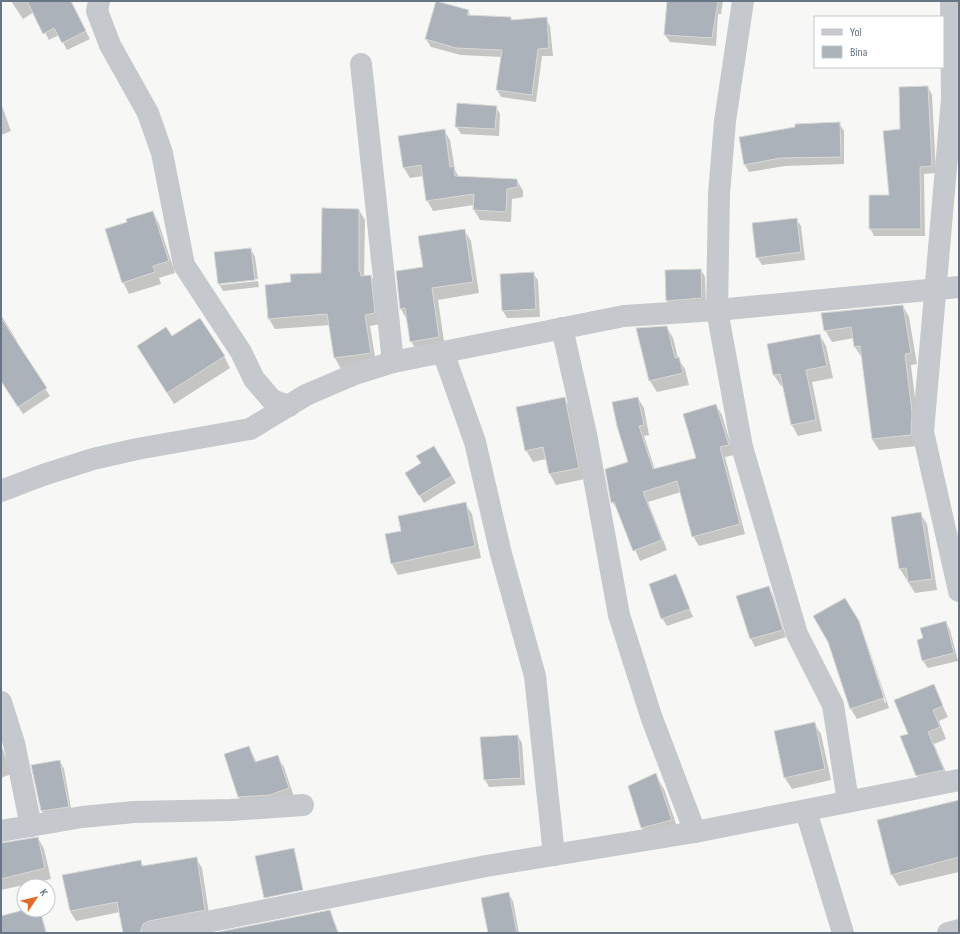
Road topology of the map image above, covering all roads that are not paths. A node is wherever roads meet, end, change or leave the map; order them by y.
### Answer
1 (99, 1) edge
2 (744, 1) edge
3 (951, 1) edge
4 (361, 64) dead end
5 (959, 287) edge
6 (934, 291) junction
7 (717, 310) junction
8 (562, 328) junction
9 (443, 352) junction
10 (393, 362) junction
11 (289, 406) junction
12 (1, 491) edge
13 (959, 591) edge
14 (1, 702) edge
15 (959, 780) edge
16 (848, 801) junction
17 (304, 805) dead end
18 (806, 811) junction
19 (31, 826) junction
20 (1, 831) edge
21 (695, 832) junction
22 (554, 855) junction
23 (959, 930) edge
24 (152, 933) edge
25 (843, 933) edge
26 (948, 933) edge

1 - 11 street
2 - 7 street
3 - 6 street
4 - 10 street
5 - 6 street
6 - 7 street
6 - 13 street
7 - 8 street
7 - 16 street
8 - 9 street
8 - 21 street
9 - 10 street
9 - 22 street
10 - 11 street
11 - 12 street
14 - 19 street
15 - 16 street
16 - 18 street
17 - 19 street
18 - 21 street
18 - 25 street
19 - 20 street
21 - 22 street
22 - 24 street
23 - 26 street

